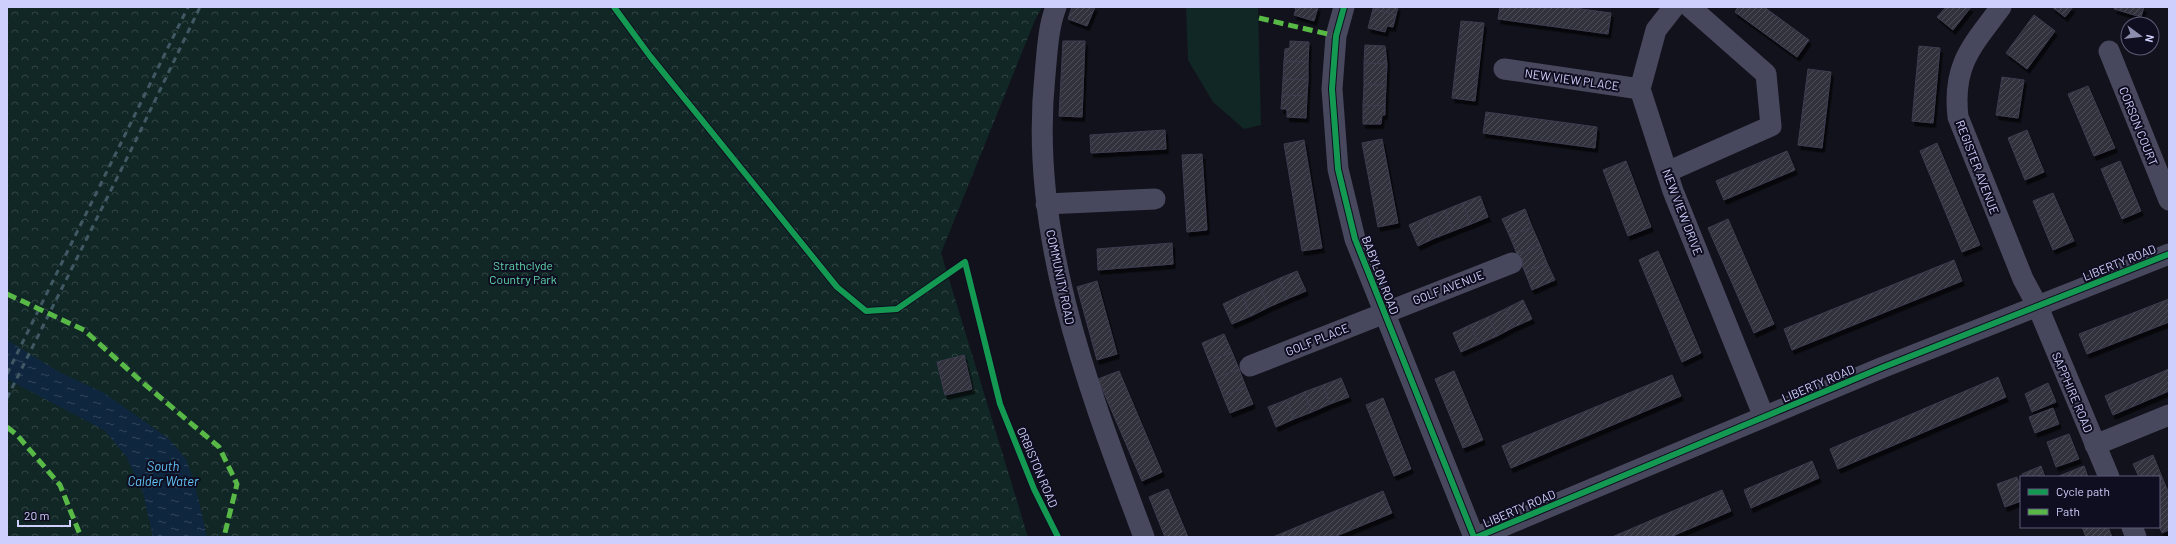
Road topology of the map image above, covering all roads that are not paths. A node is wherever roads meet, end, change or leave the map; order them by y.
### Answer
1 (1056, 7) edge
2 (1344, 7) edge
3 (1674, 7) edge
4 (1690, 7) edge
5 (2001, 7) edge
6 (2109, 51) dead end
7 (1504, 69) dead end
8 (1640, 89) junction
9 (1667, 172) junction
10 (1156, 199) dead end
11 (2169, 200) edge
12 (1046, 204) junction
13 (2169, 254) edge
14 (1512, 263) dead end
15 (2038, 307) junction
16 (1384, 312) junction
17 (1250, 366) dead end
18 (2169, 415) edge
19 (1764, 417) junction
20 (2095, 444) junction
21 (2109, 476) edge
22 (1144, 537) edge
23 (1474, 537) edge
24 (1477, 537) edge

1 - 12 street, COMMUNITY ROAD
2 - 16 street, BABYLON ROAD
3 - 8 street
4 - 9 street
5 - 15 street, REGISTER AVENUE
6 - 11 street, CORSON COURT
7 - 8 street, NEW VIEW PLACE
8 - 9 street, NEW VIEW DRIVE
9 - 19 street, NEW VIEW DRIVE
10 - 12 street
12 - 22 street, COMMUNITY ROAD
13 - 15 street, LIBERTY ROAD
14 - 16 street, GOLF AVENUE
15 - 19 street, LIBERTY ROAD
15 - 20 street, SAPPHIRE ROAD
16 - 17 street, GOLF PLACE
16 - 23 street, BABYLON ROAD
18 - 20 street
19 - 24 street, LIBERTY ROAD
20 - 21 street, SAPPHIRE ROAD

